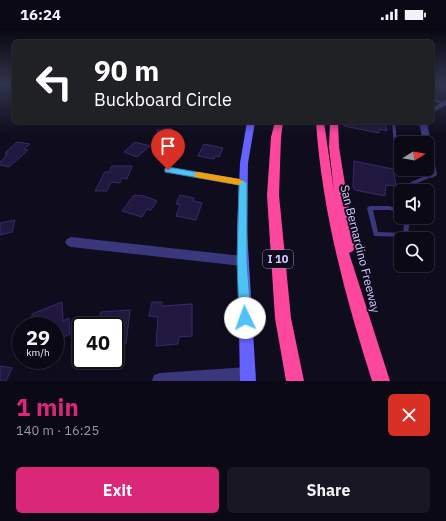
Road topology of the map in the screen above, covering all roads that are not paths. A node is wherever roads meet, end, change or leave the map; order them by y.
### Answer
1 (445, 103) edge
2 (434, 111) edge
3 (251, 124) edge
4 (275, 124) edge
5 (279, 124) edge
6 (320, 124) edge
7 (334, 124) edge
8 (394, 124) edge
9 (423, 124) edge
10 (395, 136) edge
11 (426, 136) edge
12 (276, 137) junction
13 (168, 170) dead end
14 (428, 176) edge
15 (243, 183) junction
16 (414, 184) edge
17 (394, 209) edge
18 (407, 224) edge
19 (71, 242) dead end
20 (242, 261) junction
21 (359, 315) junction
22 (248, 378) edge
23 (160, 381) edge
24 (295, 381) edge
25 (380, 381) edge

1 - 2 street
3 - 15 street
4 - 12 highway
5 - 12 highway, I 10
6 - 21 highway, San Bernardino Freeway
7 - 21 highway
8 - 10 lane
9 - 11 street
12 - 24 highway, I 10
13 - 15 street
14 - 16 lane
15 - 20 street
17 - 18 lane
19 - 20 street
20 - 22 street
21 - 25 highway, San Bernardino Freeway
22 - 23 street

